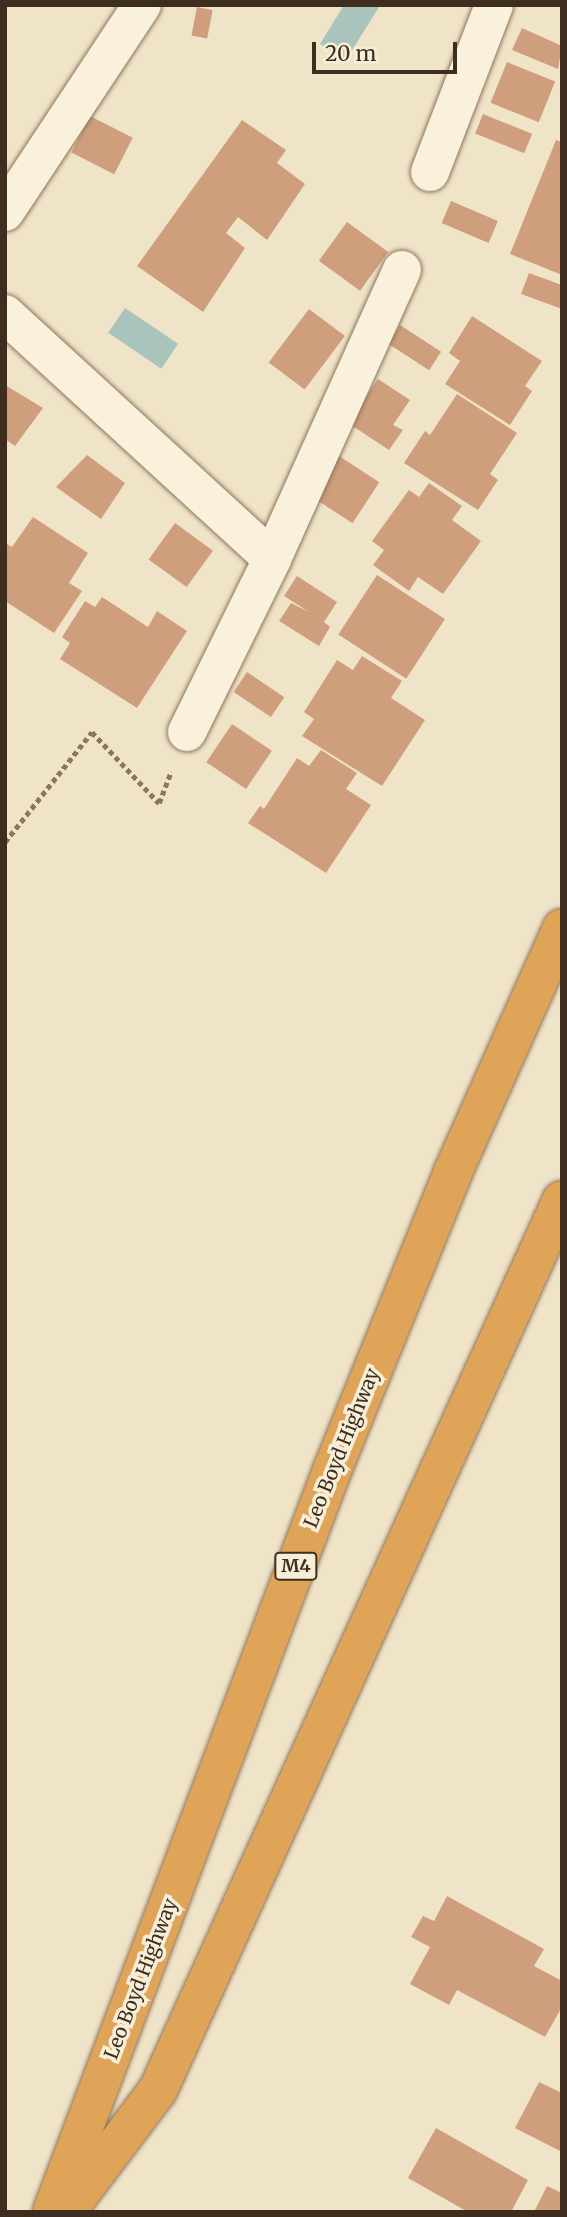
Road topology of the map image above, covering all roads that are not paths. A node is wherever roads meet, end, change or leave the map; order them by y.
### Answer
1 (494, 5) edge
2 (134, 8) edge
3 (430, 172) dead end
4 (5, 212) edge
5 (402, 270) dead end
6 (5, 314) edge
7 (272, 559) junction
8 (187, 733) dead end
9 (562, 928) edge
10 (562, 1200) edge
11 (52, 2212) edge
12 (66, 2212) edge

1 - 3 street
2 - 4 street
5 - 7 street
6 - 7 street
7 - 8 street
9 - 11 highway, Leo Boyd Highway / M4
10 - 12 highway

